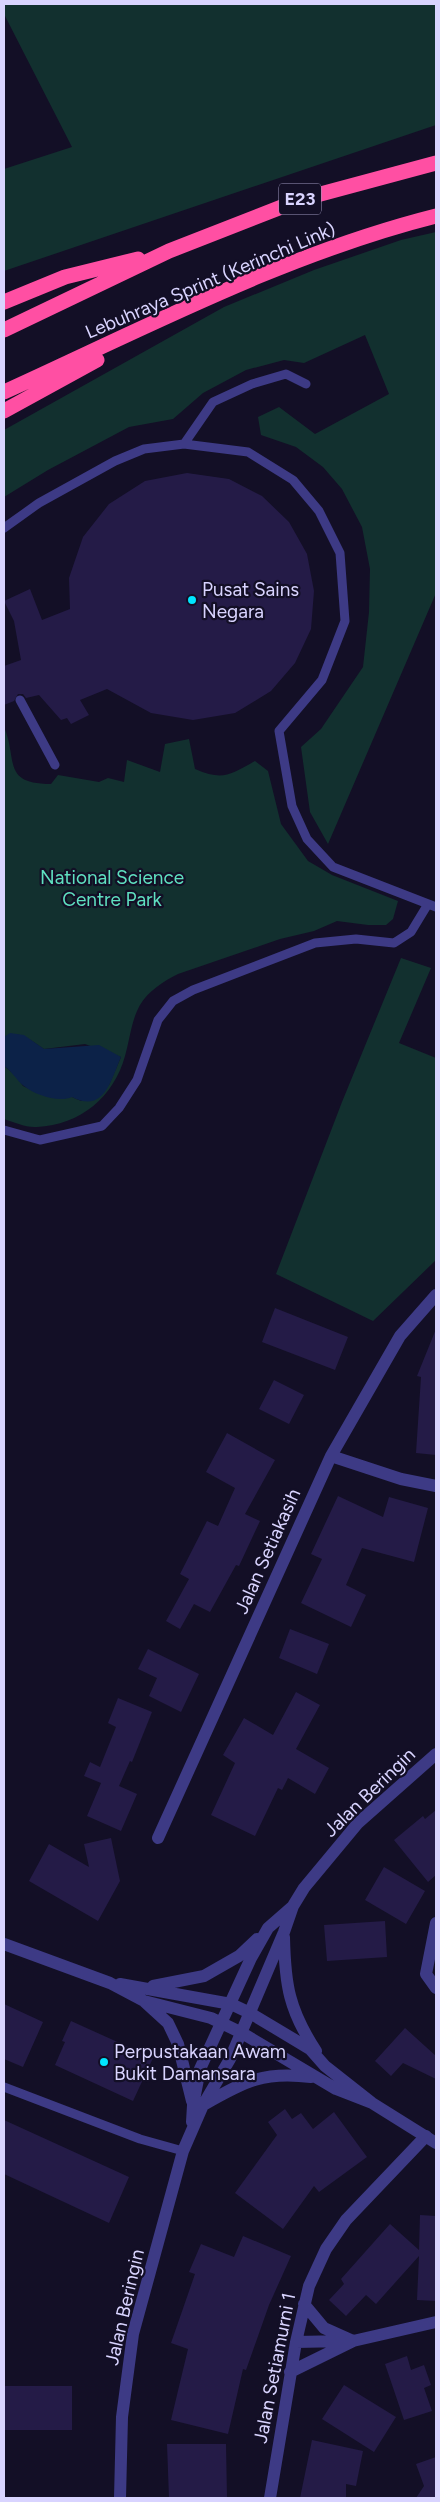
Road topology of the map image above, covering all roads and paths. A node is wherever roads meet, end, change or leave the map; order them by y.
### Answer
1 (436, 163) edge
2 (436, 216) edge
3 (169, 251) junction
4 (219, 294) junction
5 (4, 302) edge
6 (4, 330) edge
7 (306, 384) dead end
8 (4, 392) edge
9 (4, 411) edge
10 (184, 444) junction
11 (4, 528) edge
12 (20, 700) dead end
13 (55, 765) dead end
14 (432, 906) edge
15 (4, 1130) edge
16 (436, 1295) edge
17 (331, 1456) junction
18 (436, 1486) edge
19 (436, 1754) edge
20 (158, 1838) dead end
21 (293, 1906) junction
22 (436, 1923) edge
23 (268, 1928) junction
24 (284, 1932) junction
25 (4, 1944) edge
26 (110, 1983) junction
27 (146, 1987) junction
28 (436, 1988) edge
29 (144, 2001) junction
30 (231, 2004) junction
31 (250, 2013) junction
32 (222, 2023) junction
33 (242, 2033) junction
34 (325, 2066) junction
35 (316, 2078) junction
36 (4, 2087) edge
37 (372, 2103) junction
38 (198, 2105) junction
39 (431, 2140) edge
40 (183, 2151) junction
41 (304, 2304) junction
42 (436, 2322) edge
43 (353, 2341) junction
44 (296, 2342) junction
45 (290, 2372) junction
46 (120, 2498) edge
47 (270, 2498) edge

1 - 3 highway, Lebuhraya Sprint (Kerinchi Link) / E23
2 - 4 highway, Lebuhraya Sprint (Kerinchi Link)
3 - 5 highway
3 - 6 highway, Lebuhraya Sprint (Kerinchi Link) / E23
4 - 8 highway, Lebuhraya Sprint (Kerinchi Link)
4 - 9 highway
7 - 10 lane
10 - 11 lane
10 - 14 lane
12 - 13 lane
14 - 15 lane
16 - 17 street, Jalan Setiakasih
17 - 18 street
17 - 20 street, Jalan Setiakasih
19 - 21 street, Jalan Beringin
21 - 23 street, Jalan Beringin
21 - 24 street, Jalan Beringin
22 - 28 street
23 - 27 street
23 - 30 street, Jalan Beringin
24 - 31 street, Jalan Beringin
24 - 34 street
25 - 26 street
26 - 27 street
26 - 29 street
27 - 30 street
29 - 32 street
29 - 38 street
30 - 31 street
30 - 32 street, Jalan Beringin
31 - 33 street, Jalan Beringin
31 - 34 street
32 - 33 street
32 - 38 street, Jalan Beringin
33 - 35 street
33 - 38 street, Jalan Beringin
34 - 37 street
35 - 37 street
35 - 38 street
36 - 40 lane
37 - 39 street
38 - 40 street, Jalan Beringin
39 - 41 street, Jalan Setiamurni 1
40 - 46 street, Jalan Beringin
41 - 43 street
41 - 44 street, Jalan Setiamurni 1
42 - 43 street
43 - 44 street
43 - 45 street
44 - 45 street, Jalan Setiamurni 1
45 - 47 street, Jalan Setiamurni 1

